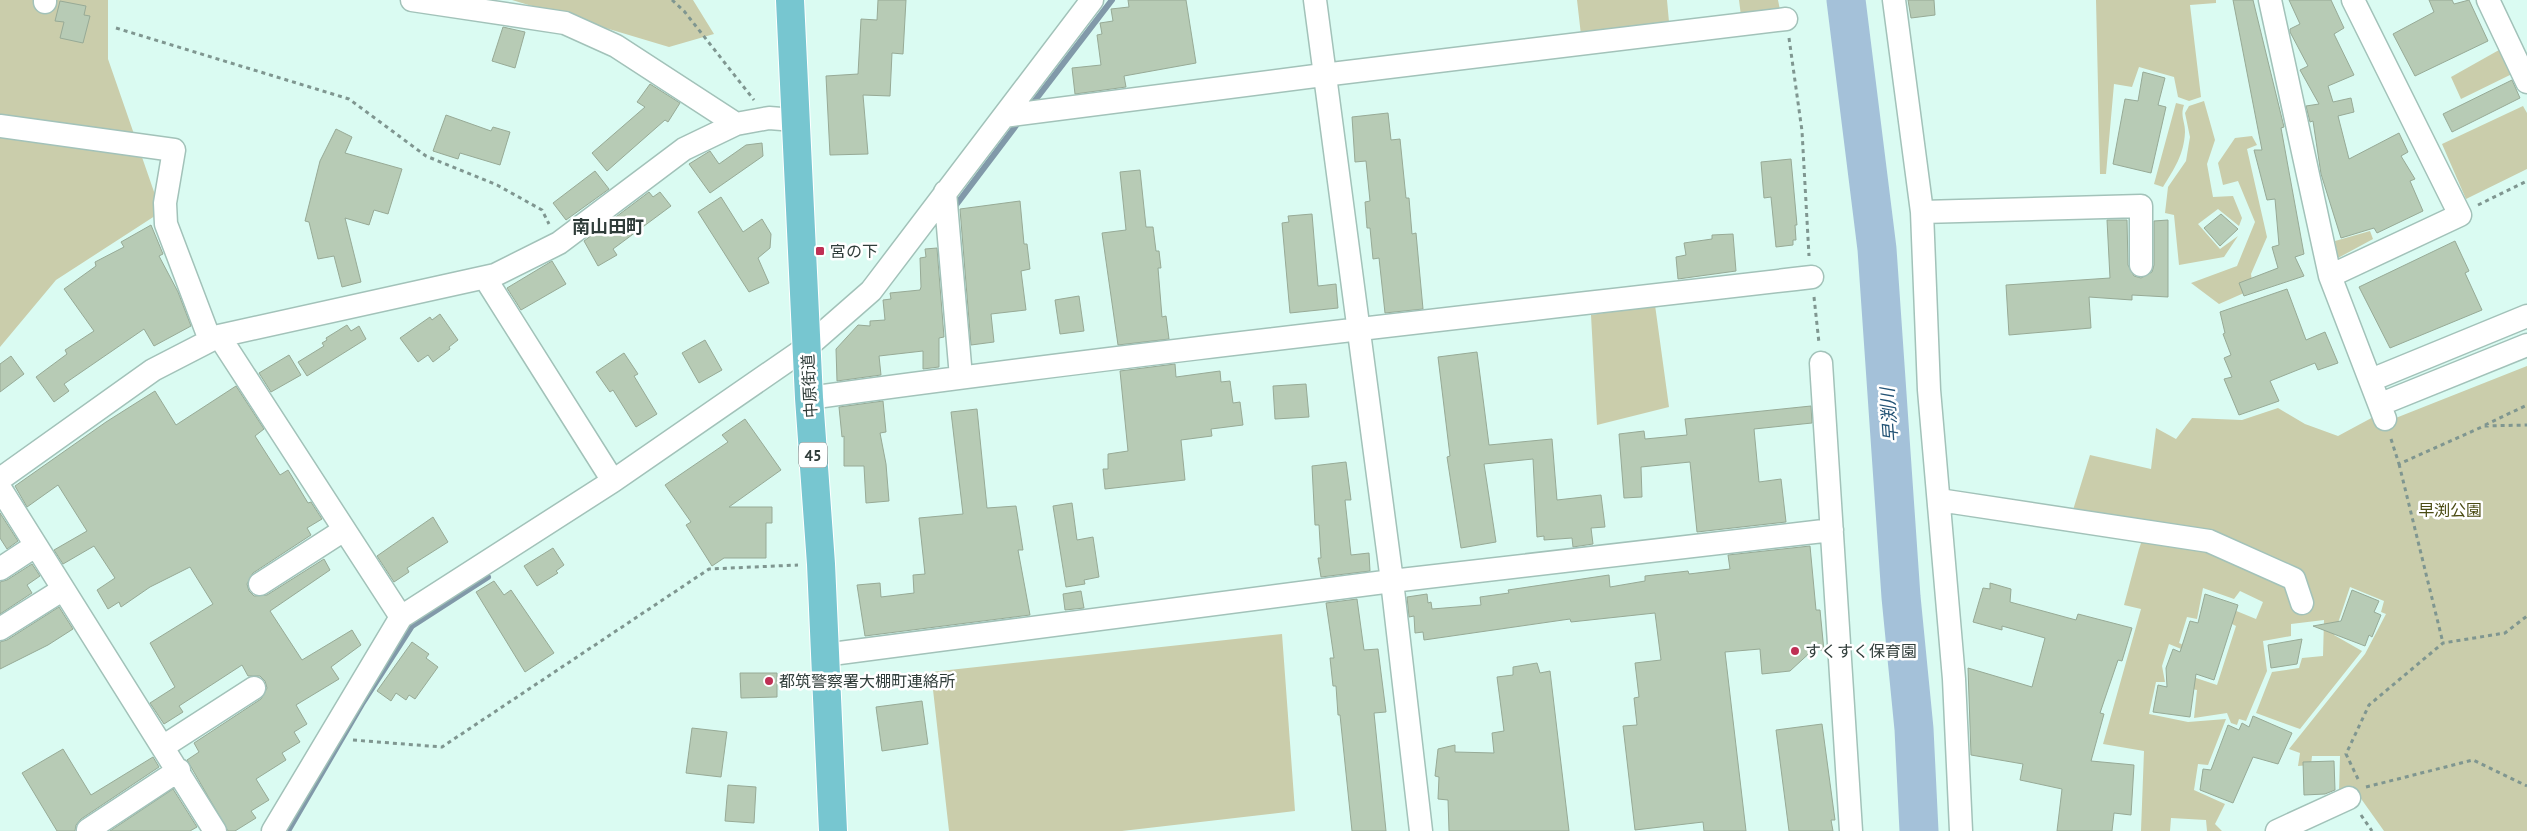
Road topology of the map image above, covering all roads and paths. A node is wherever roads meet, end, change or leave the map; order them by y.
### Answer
1 (412, 0) edge
2 (672, 0) edge
3 (790, 0) edge
4 (1092, 0) edge
5 (1315, 0) edge
6 (1894, 0) edge
7 (2270, 0) edge
8 (2353, 0) edge
9 (2488, 0) edge
10 (1786, 19) joint
11 (116, 28) dead end
12 (1324, 75) junction
13 (2527, 82) edge
14 (1006, 116) junction
15 (782, 119) junction
16 (736, 124) junction
17 (0, 126) edge
18 (2527, 181) edge
19 (946, 192) junction
20 (1922, 212) junction
21 (2460, 215) junction
22 (559, 242) junction
23 (2142, 265) dead end
24 (2330, 276) junction
25 (1812, 277) junction
26 (485, 278) junction
27 (2527, 316) edge
28 (1358, 329) junction
29 (215, 338) junction
30 (2527, 344) edge
31 (807, 346) junction
32 (1821, 363) joint
33 (961, 377) junction
34 (2371, 380) junction
35 (809, 398) junction
36 (2527, 405) edge
37 (2383, 412) junction
38 (2482, 426) junction
39 (2527, 426) edge
40 (2399, 464) junction
41 (0, 479) edge
42 (613, 481) junction
43 (0, 488) edge
44 (1939, 500) junction
45 (344, 530) junction
46 (1832, 530) junction
47 (35, 546) junction
48 (821, 564) junction
49 (0, 569) edge
50 (1392, 581) junction
51 (260, 584) dead end
52 (62, 590) junction
53 (2302, 603) dead end
54 (2527, 616) edge
55 (401, 617) junction
56 (0, 629) edge
57 (2443, 643) junction
58 (824, 655) junction
59 (254, 688) dead end
60 (358, 741) dead end
61 (164, 746) junction
62 (179, 770) junction
63 (2527, 786) edge
64 (2349, 798) dead end
65 (88, 830) dead end
66 (214, 830) edge
67 (273, 831) edge
68 (833, 831) edge
69 (1420, 831) edge
70 (1851, 831) edge
71 (1961, 831) edge
72 (2277, 831) edge

1 - 16 street
2 - 15 path
3 - 15 main road, 中原街道 / 45
4 - 14 street
5 - 12 street
6 - 20 street
7 - 24 street
8 - 21 street
9 - 13 street
10 - 12 street
10 - 25 path
11 - 22 path
12 - 14 street
12 - 28 street
14 - 19 street
15 - 16 street
15 - 31 main road, 中原街道 / 45
16 - 22 street
17 - 29 street
18 - 21 path
19 - 31 street
19 - 33 street
20 - 23 street
20 - 44 street
21 - 24 street
22 - 26 street
24 - 34 street
25 - 28 street
25 - 32 path
26 - 29 street
26 - 42 street
27 - 34 street
28 - 33 street
28 - 50 street
29 - 41 street
29 - 45 street
30 - 37 street
31 - 35 main road, 中原街道 / 45
31 - 42 street
32 - 46 street
33 - 35 street
34 - 37 street
35 - 48 main road, 中原街道 / 45
36 - 38 path
37 - 40 path
38 - 39 path
38 - 40 path
40 - 57 path
42 - 55 street
43 - 47 street
44 - 53 street
44 - 71 street
45 - 51 street
45 - 55 street
46 - 50 street
46 - 70 street
47 - 49 street
47 - 52 street
48 - 58 main road, 中原街道 / 45
48 - 60 path
50 - 58 street
50 - 69 street
52 - 56 street
52 - 61 street
54 - 57 path
55 - 67 street
57 - 63 path
58 - 68 main road, 中原街道 / 45
59 - 61 street
61 - 62 street
62 - 65 street
62 - 66 street
64 - 72 street

